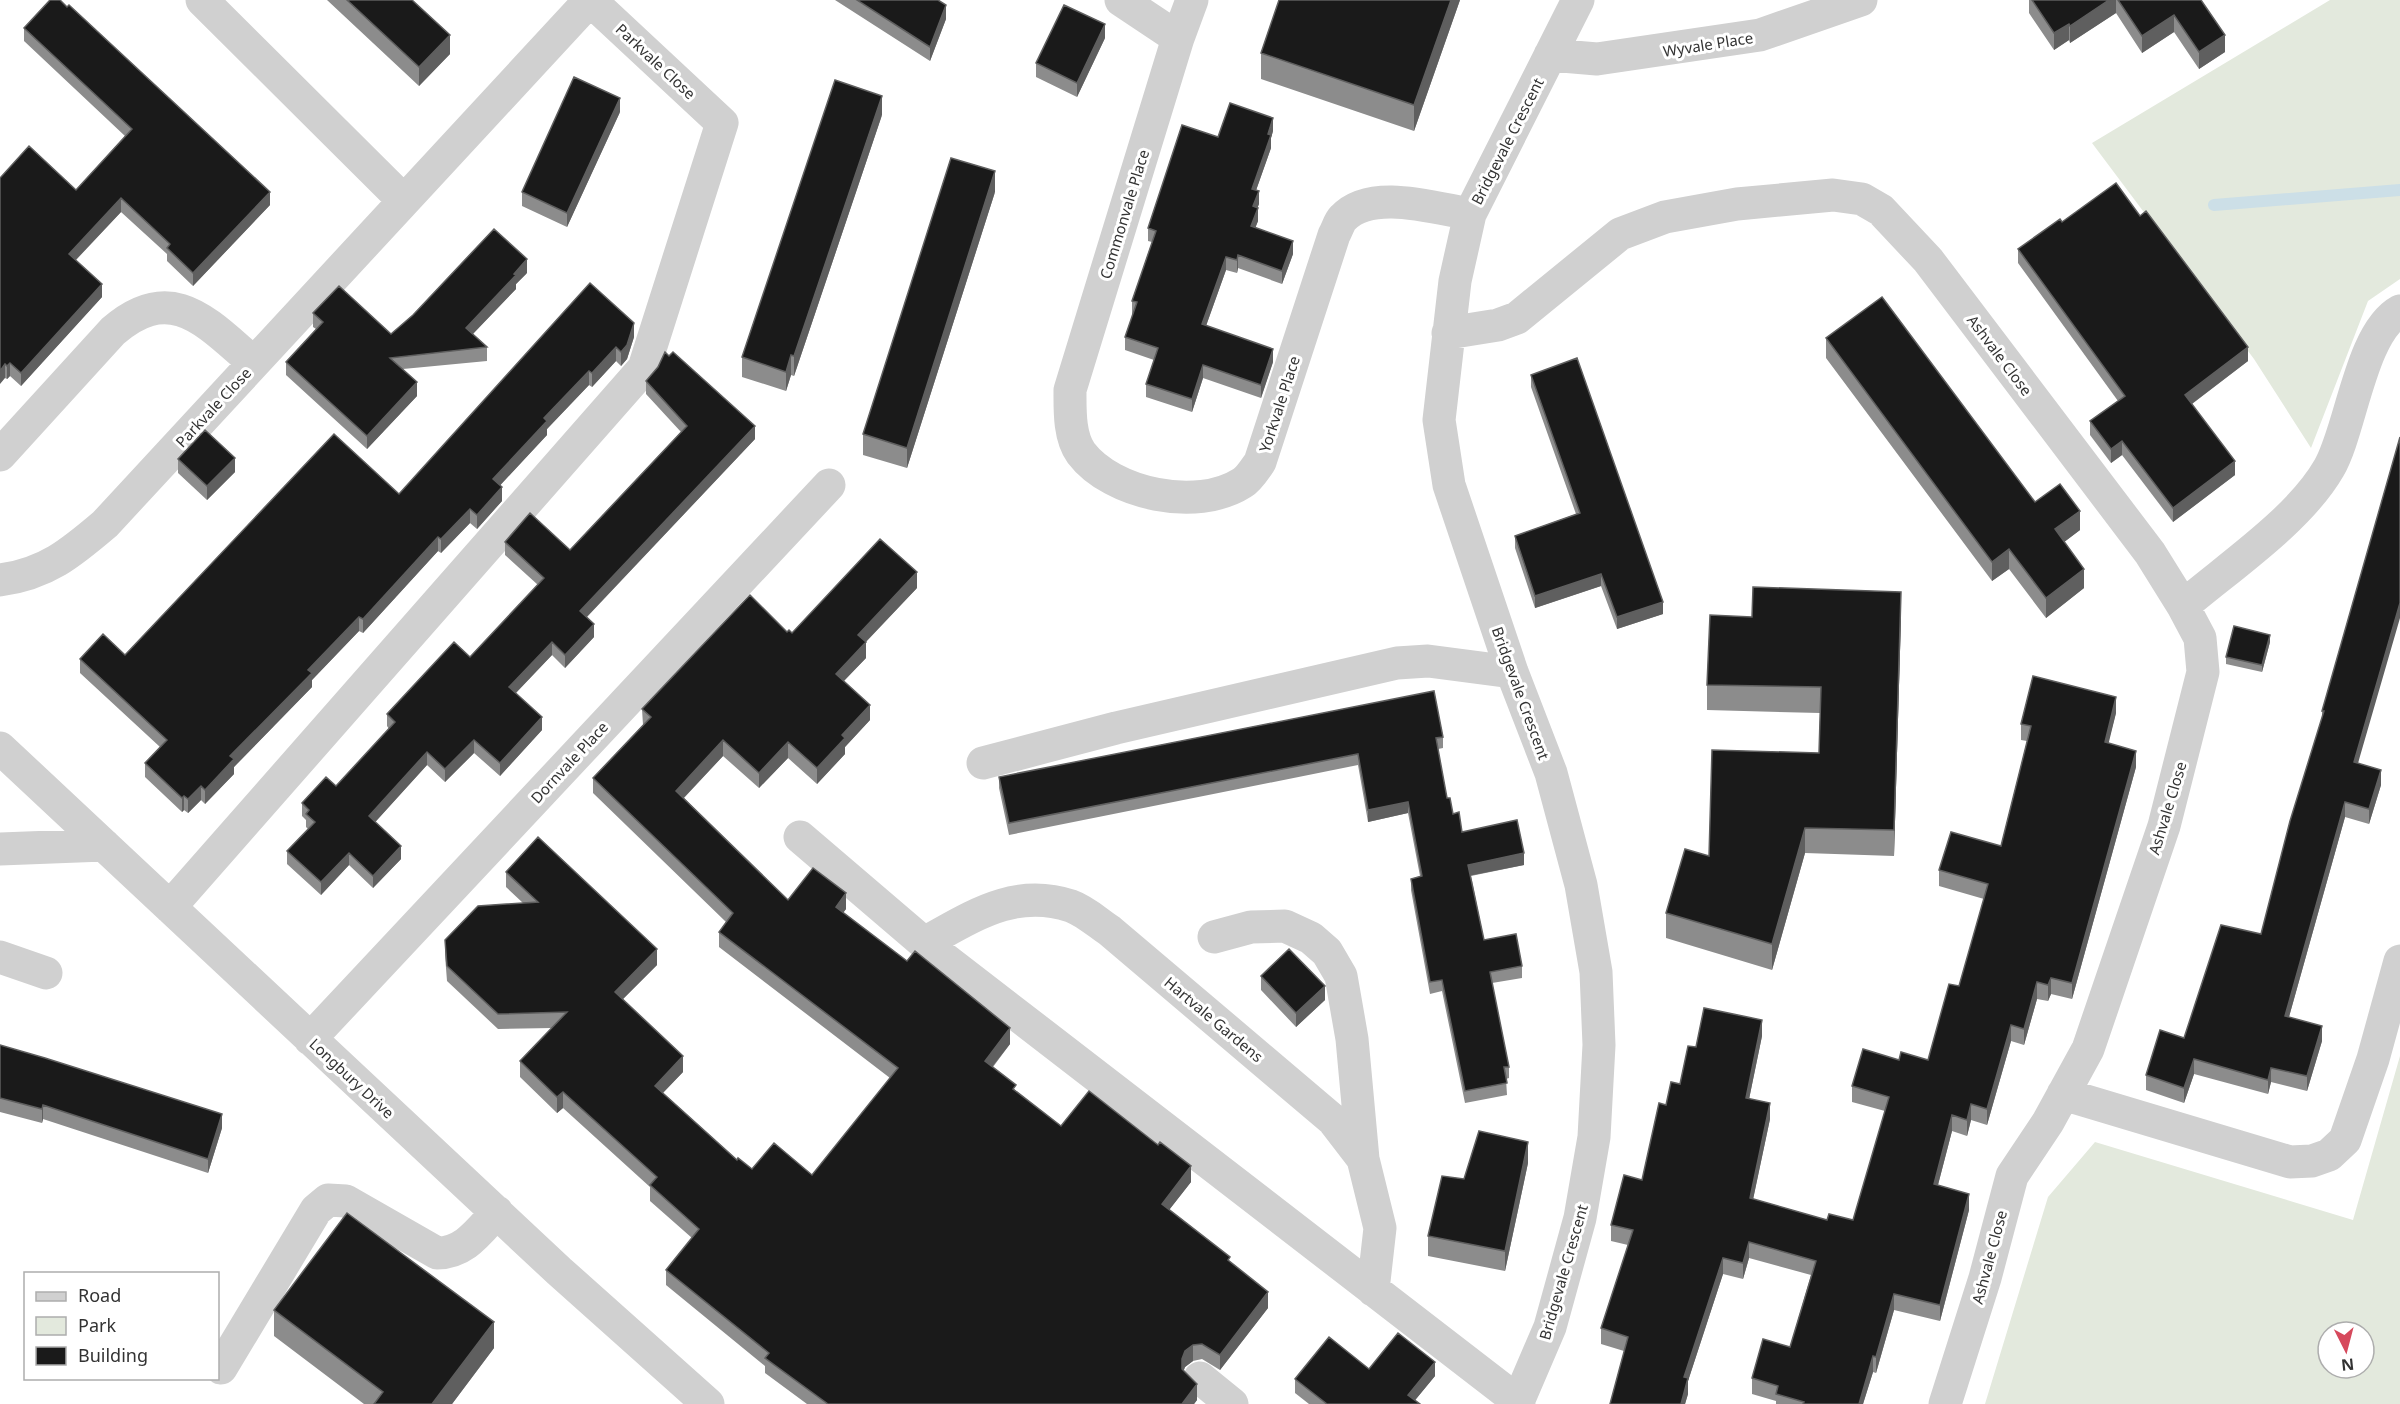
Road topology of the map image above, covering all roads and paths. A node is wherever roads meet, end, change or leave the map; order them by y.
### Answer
1 (202, 0) edge
2 (1121, 0) edge
3 (1192, 0) edge
4 (1578, 0) edge
5 (1861, 0) edge
6 (1178, 38) junction
7 (1550, 55) junction
8 (402, 200) junction
9 (1470, 214) junction
10 (2400, 311) edge
11 (1448, 333) junction
12 (253, 362) junction
13 (1070, 390) joint
14 (0, 455) edge
15 (829, 485) dead end
16 (0, 580) edge
17 (2183, 606) junction
18 (1512, 672) junction
19 (0, 748) edge
20 (983, 763) dead end
21 (800, 837) dead end
22 (104, 844) junction
23 (0, 849) edge
24 (170, 907) junction
25 (1214, 936) dead end
26 (924, 943) junction
27 (0, 957) edge
28 (2400, 961) edge
29 (46, 973) dead end
30 (310, 1039) junction
31 (2063, 1094) junction
32 (1363, 1159) junction
33 (496, 1212) junction
34 (1373, 1290) junction
35 (221, 1368) dead end
36 (1200, 1378) dead end
37 (1518, 1403) edge
38 (708, 1404) edge
39 (1232, 1404) edge
40 (1944, 1404) edge

1 - 8 street
2 - 6 street
3 - 6 street, Commonvale Place
4 - 7 street, Bridgevale Crescent
5 - 7 street, Wyvale Place
6 - 13 street, Commonvale Place
7 - 9 street, Bridgevale Crescent
8 - 12 street, Parkvale Close
8 - 24 street, Parkvale Close
9 - 11 street, Bridgevale Crescent
9 - 13 street, Yorkvale Place
10 - 17 street
11 - 17 street, Ashvale Close
11 - 18 street, Bridgevale Crescent
12 - 14 street
12 - 16 street, Parkvale Close
15 - 30 street, Dornvale Place
17 - 31 street, Ashvale Close
18 - 20 street
18 - 37 street, Bridgevale Crescent
19 - 22 street, Longbury Drive
21 - 26 street
22 - 23 street
22 - 24 street, Longbury Drive
24 - 30 street, Longbury Drive
25 - 32 street
26 - 32 street, Hartvale Gardens
26 - 34 street
27 - 29 street
28 - 31 street
30 - 33 street, Longbury Drive
31 - 40 street, Ashvale Close
32 - 34 street, Hartvale Gardens
33 - 35 street
33 - 38 street, Longbury Drive
34 - 37 street
36 - 39 street

